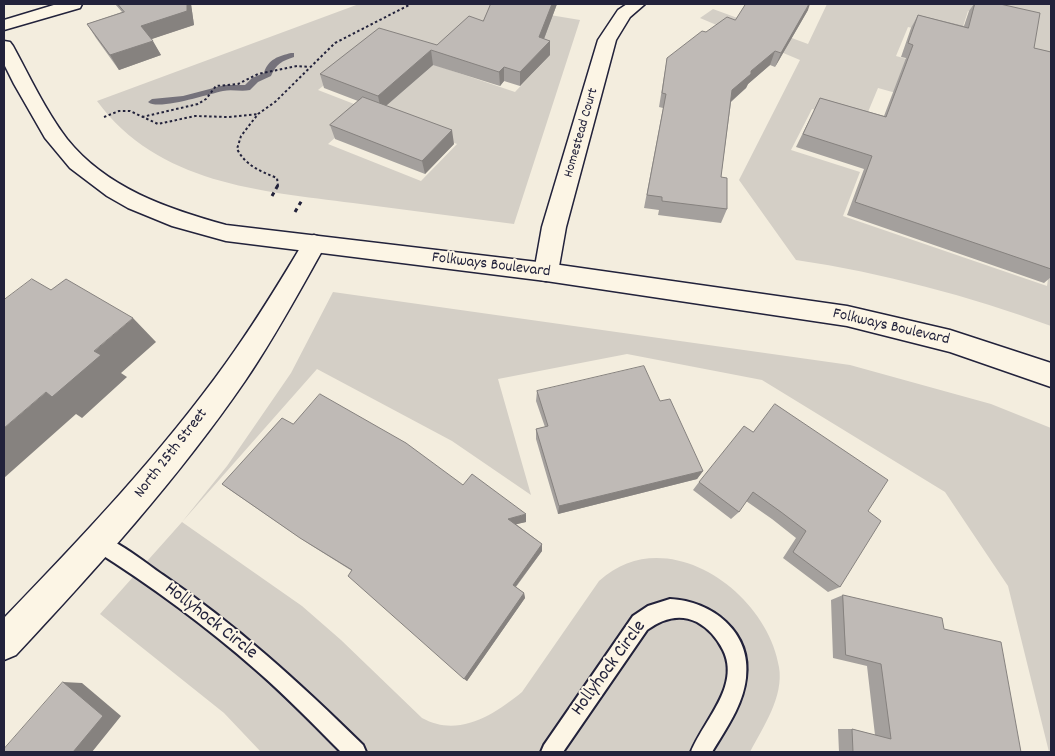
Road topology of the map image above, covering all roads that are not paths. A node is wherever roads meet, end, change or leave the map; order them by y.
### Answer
1 (74, 4) edge
2 (637, 4) edge
3 (4, 25) edge
4 (4, 46) edge
5 (314, 244) junction
6 (546, 272) junction
7 (1051, 375) edge
8 (99, 543) junction
9 (4, 643) edge
10 (356, 752) edge
11 (551, 752) edge
12 (701, 752) edge

1 - 3 street
2 - 6 street, Homestead Court
4 - 5 street, Folkways Boulevard
5 - 6 street, Folkways Boulevard
5 - 8 street, North 25th Street
6 - 7 street, Folkways Boulevard
8 - 9 street, North 25th Street
8 - 10 lane, Hollyhock Circle
11 - 12 lane, Hollyhock Circle

